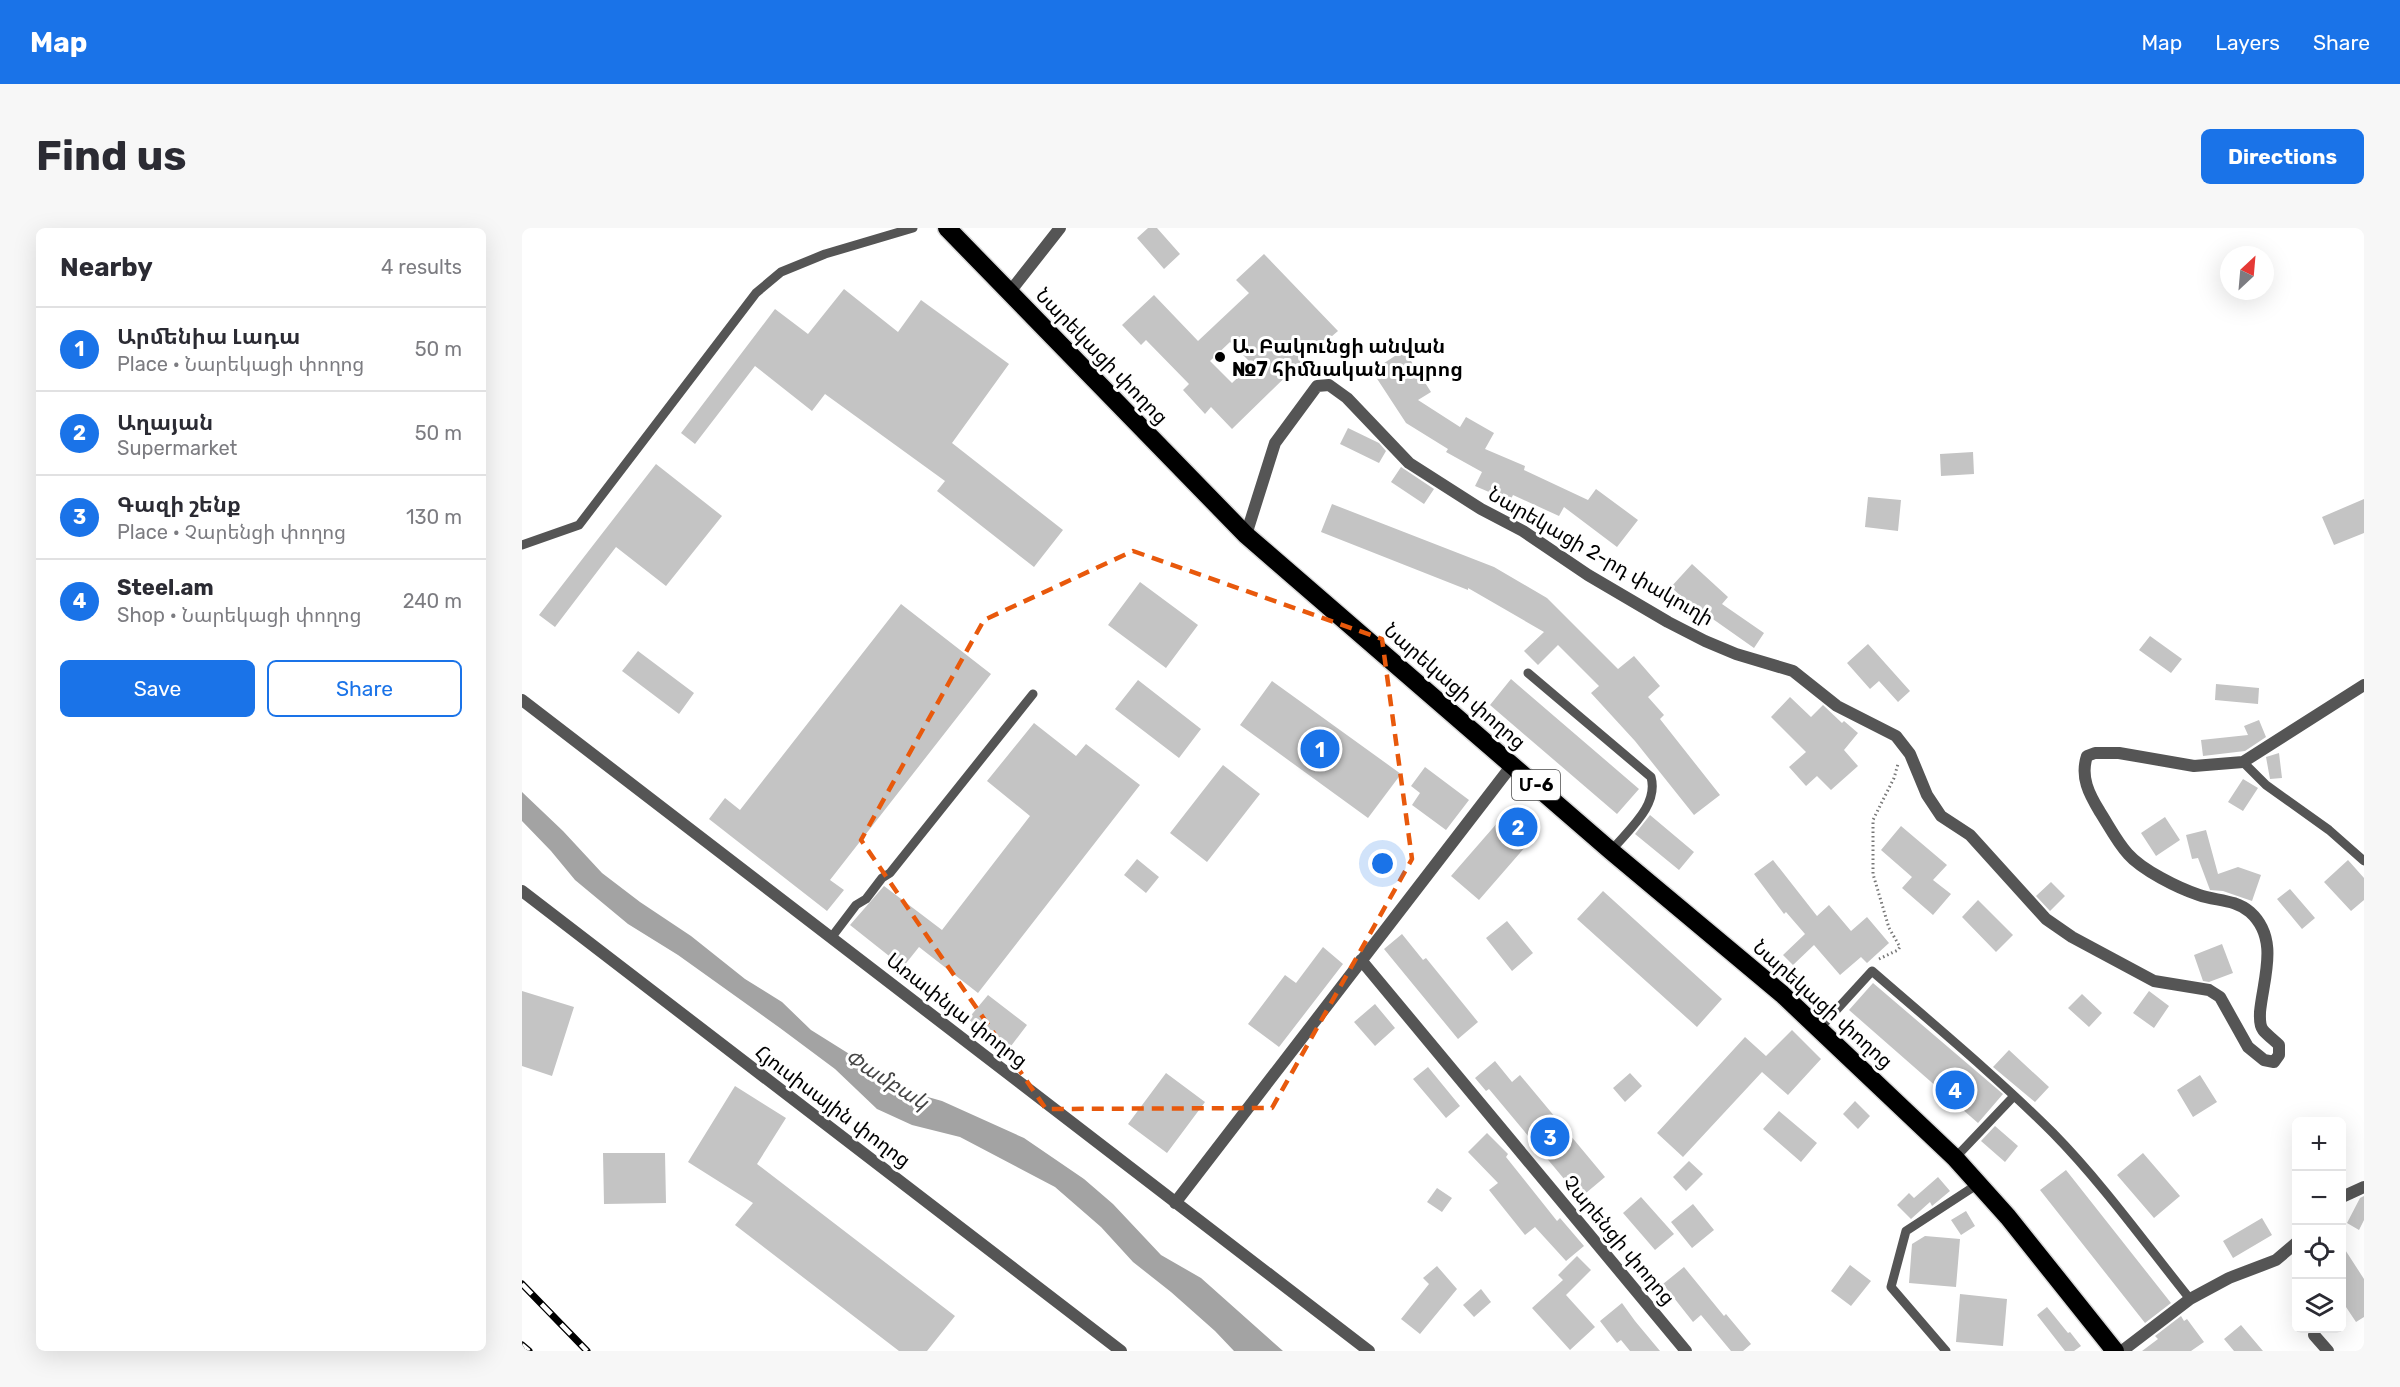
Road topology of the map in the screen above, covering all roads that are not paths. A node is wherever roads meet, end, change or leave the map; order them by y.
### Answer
1 (913, 228) edge
2 (946, 228) edge
3 (1060, 228) edge
4 (1010, 293) junction
5 (1246, 535) junction
6 (522, 545) edge
7 (1528, 673) dead end
8 (2364, 686) edge
9 (1032, 694) dead end
10 (522, 700) edge
11 (2243, 762) junction
12 (1512, 765) junction
13 (1611, 850) junction
14 (2364, 861) edge
15 (522, 891) edge
16 (831, 938) junction
17 (1361, 960) junction
18 (1819, 1029) junction
19 (2014, 1096) junction
20 (1955, 1158) junction
21 (1978, 1184) junction
22 (2364, 1187) edge
23 (2346, 1195) edge
24 (1175, 1203) junction
25 (2292, 1246) edge
26 (2190, 1299) junction
27 (2314, 1335) dead end
28 (1121, 1351) edge
29 (1369, 1351) edge
30 (1686, 1351) edge
31 (1946, 1351) edge
32 (2115, 1351) edge
33 (2122, 1351) edge
34 (2328, 1351) edge

1 - 6 lane
2 - 4 highway, Նարեկացի փողոց / Մ-6
3 - 4 street
4 - 5 highway, Նարեկացի փողոց / Մ-6
5 - 11 street, Նարեկացի 2-րդ փակուղի
5 - 12 highway, Նարեկացի փողոց / Մ-6
7 - 13 lane
8 - 11 street, Նարեկացի 2-րդ փակուղի
9 - 16 lane
10 - 16 street, Առափնյա փողոց
11 - 14 lane
12 - 13 highway, Նարեկացի փողոց / Մ-6
12 - 17 street
13 - 18 highway, Նարեկացի փողոց / Մ-6
15 - 28 street, Հյուսիսային փողոց
16 - 24 street, Առափնյա փողոց
17 - 24 street
17 - 30 street, Չարենցի փողոց
18 - 19 lane
18 - 20 highway, Նարեկացի փողոց / Մ-6
19 - 20 lane
19 - 26 lane
20 - 21 highway, Նարեկացի փողոց / Մ-6
21 - 31 lane
21 - 32 highway, Նարեկացի փողոց / Մ-6
22 - 23 street
24 - 29 street, Առափնյա փողոց
25 - 26 street
26 - 33 street
27 - 34 street

